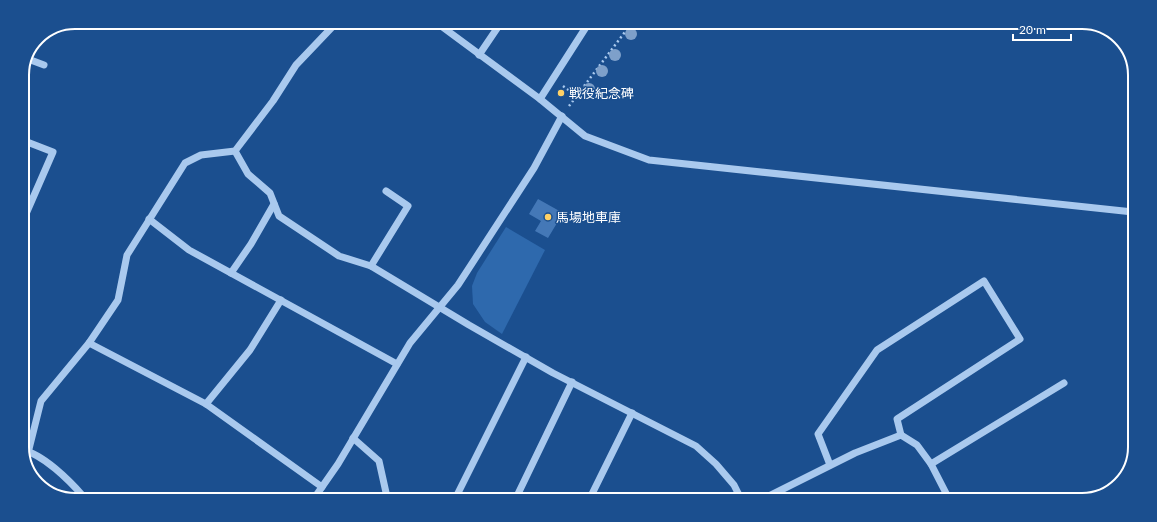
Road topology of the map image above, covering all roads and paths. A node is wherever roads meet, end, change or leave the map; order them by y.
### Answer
1 (330, 29) edge
2 (444, 29) edge
3 (497, 29) edge
4 (585, 29) edge
5 (628, 29) edge
6 (479, 55) junction
7 (32, 61) edge
8 (44, 65) dead end
9 (540, 98) junction
10 (562, 116) junction
11 (29, 143) edge
12 (235, 151) junction
13 (386, 191) dead end
14 (274, 204) junction
15 (29, 206) edge
16 (1128, 211) edge
17 (149, 219) junction
18 (371, 266) junction
19 (231, 273) junction
20 (281, 300) junction
21 (439, 308) junction
22 (89, 343) junction
23 (526, 357) junction
24 (397, 364) junction
25 (572, 382) junction
26 (1064, 383) dead end
27 (206, 404) junction
28 (632, 413) junction
29 (901, 435) junction
30 (353, 438) junction
31 (30, 452) joint
32 (931, 464) junction
33 (830, 465) junction
34 (322, 487) junction
35 (80, 493) edge
36 (318, 493) edge
37 (386, 493) edge
38 (458, 493) edge
39 (518, 493) edge
40 (592, 493) edge
41 (738, 493) edge
42 (775, 493) edge
43 (946, 493) edge

1 - 12 street
2 - 6 street
3 - 6 street
4 - 9 street
5 - 10 path
6 - 9 street
7 - 8 street
9 - 10 street
10 - 16 street
10 - 21 street
11 - 15 street
12 - 14 street
12 - 17 street
13 - 18 street
14 - 18 street
14 - 19 street
17 - 19 street
17 - 22 street
18 - 21 street
19 - 20 street
20 - 24 street
20 - 27 street
21 - 23 street
21 - 24 street
22 - 27 street
22 - 31 street
23 - 25 street
23 - 38 street
24 - 30 street
25 - 28 street
25 - 39 street
26 - 32 street
27 - 34 street
28 - 40 street
28 - 41 street
29 - 32 street
29 - 33 street
29 - 33 street
30 - 34 street
30 - 37 street
31 - 35 street
32 - 43 street
33 - 42 street
34 - 36 street

